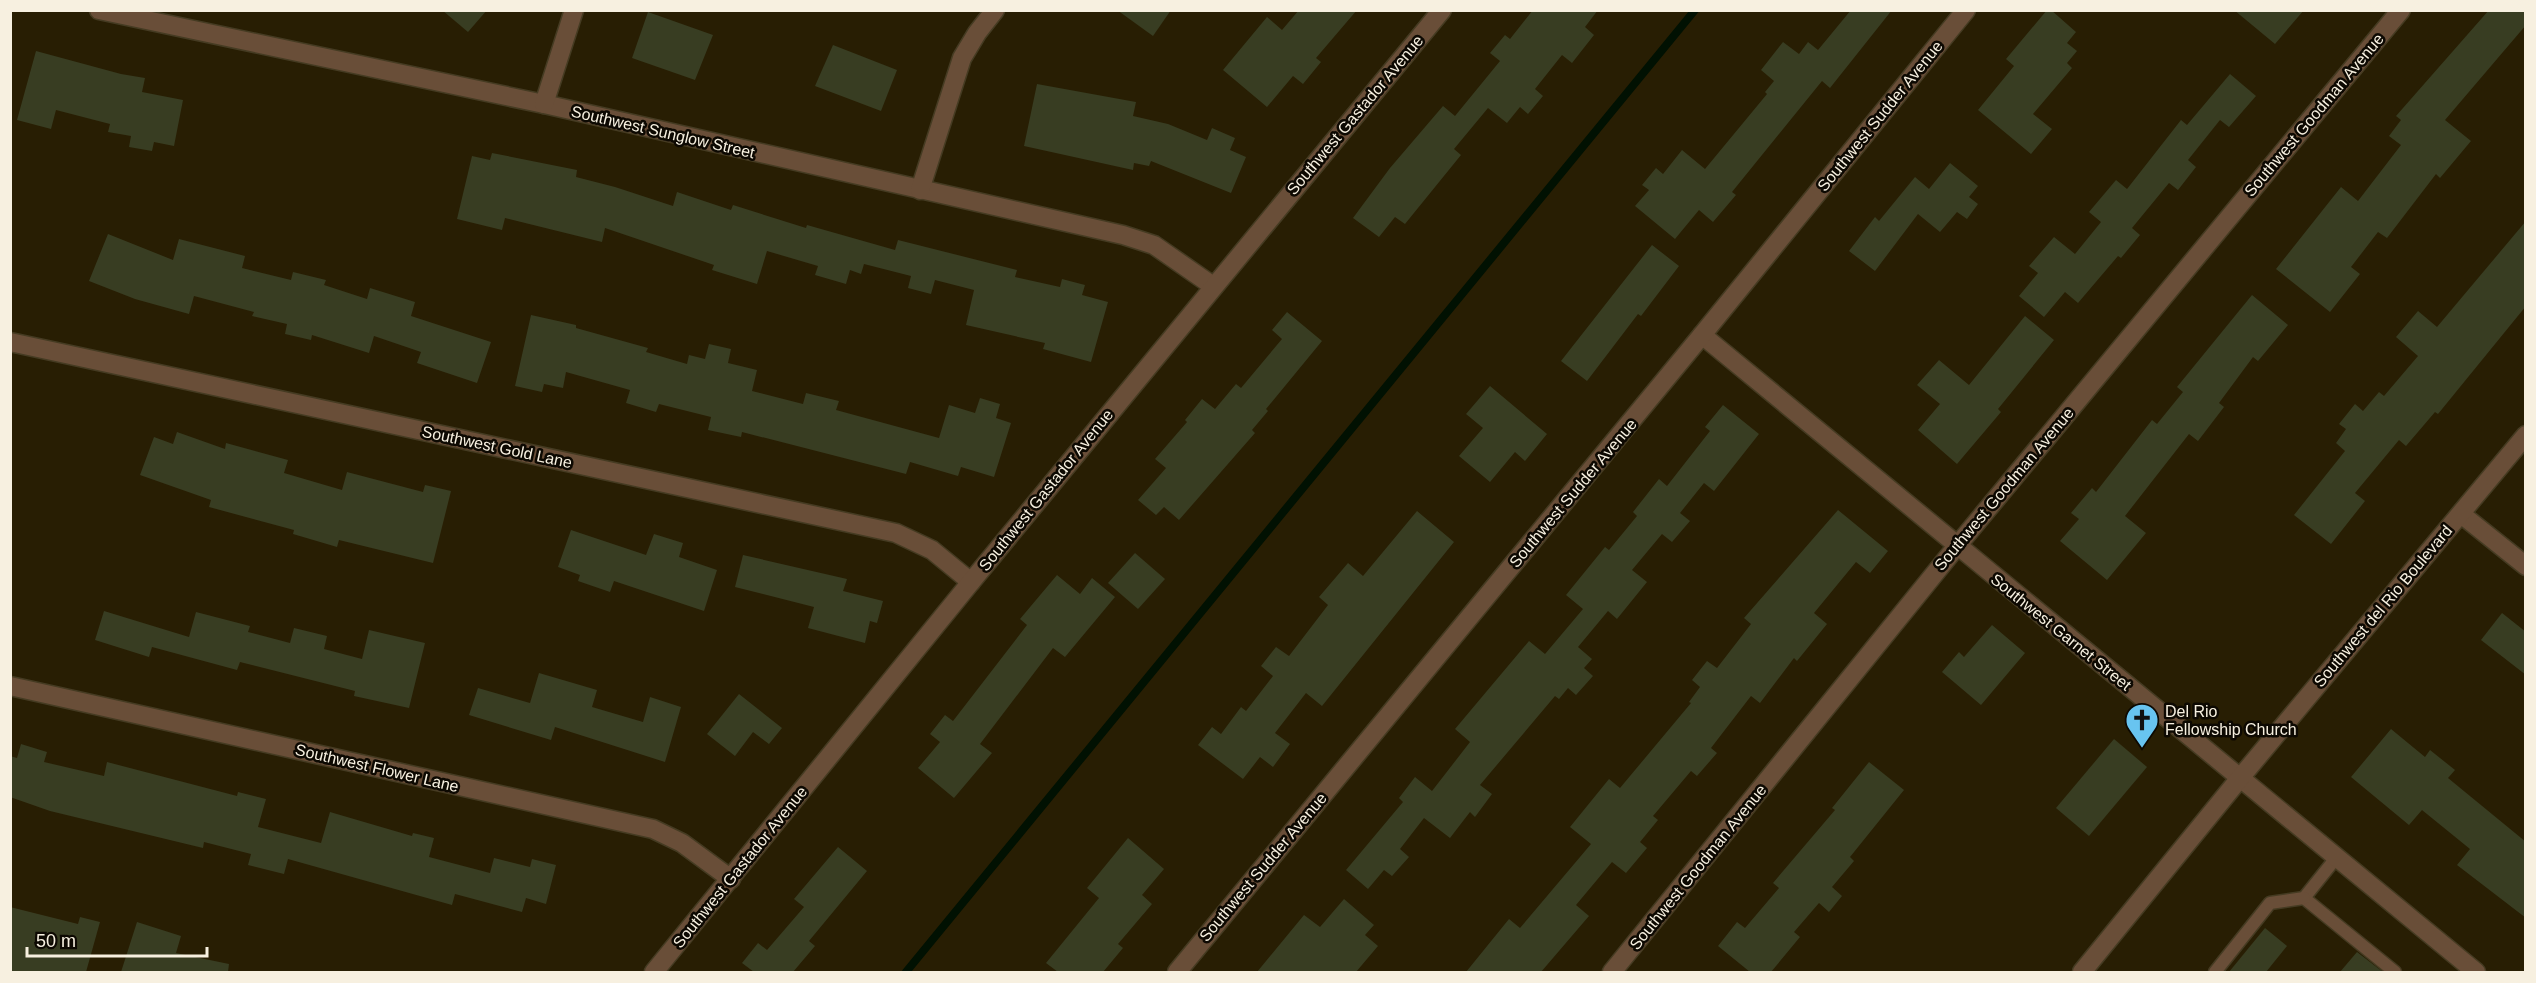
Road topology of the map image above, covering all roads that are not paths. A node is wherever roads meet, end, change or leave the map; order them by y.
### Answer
1 (99, 10) edge
2 (574, 10) edge
3 (995, 10) edge
4 (1442, 10) edge
5 (1966, 10) edge
6 (2401, 10) edge
7 (176, 19) edge
8 (544, 104) junction
9 (920, 190) junction
10 (1214, 286) junction
11 (1702, 336) junction
12 (10, 342) edge
13 (2526, 435) edge
14 (2461, 513) junction
15 (1957, 546) junction
16 (2526, 566) edge
17 (971, 582) junction
18 (10, 686) edge
19 (2240, 778) junction
20 (2336, 858) junction
21 (731, 879) junction
22 (2304, 898) junction
23 (654, 972) edge
24 (1177, 972) edge
25 (1612, 972) edge
26 (2082, 972) edge
27 (2214, 972) edge
28 (2394, 972) edge
29 (2476, 972) edge

1 - 7 street, Southwest Sunglow Street
2 - 8 street
3 - 9 street
4 - 10 street, Southwest Gastador Avenue
5 - 11 street, Southwest Sudder Avenue
6 - 15 street, Southwest Goodman Avenue
7 - 8 street, Southwest Sunglow Street
8 - 9 street, Southwest Sunglow Street
9 - 10 street, Southwest Sunglow Street
10 - 17 street, Southwest Gastador Avenue
11 - 15 street, Southwest Garnet Street
11 - 24 street, Southwest Sudder Avenue
12 - 17 street, Southwest Gold Lane
13 - 14 street, Southwest del Rio Boulevard
14 - 16 street
14 - 19 street, Southwest del Rio Boulevard
15 - 19 street, Southwest Garnet Street
15 - 25 street, Southwest Goodman Avenue
17 - 21 street, Southwest Gastador Avenue
18 - 21 street, Southwest Flower Lane
19 - 20 street, Southwest Garnet Street
19 - 26 street, Southwest del Rio Boulevard
20 - 22 lane
20 - 29 street, Southwest Garnet Street
21 - 23 street, Southwest Gastador Avenue
22 - 27 lane
22 - 28 lane

